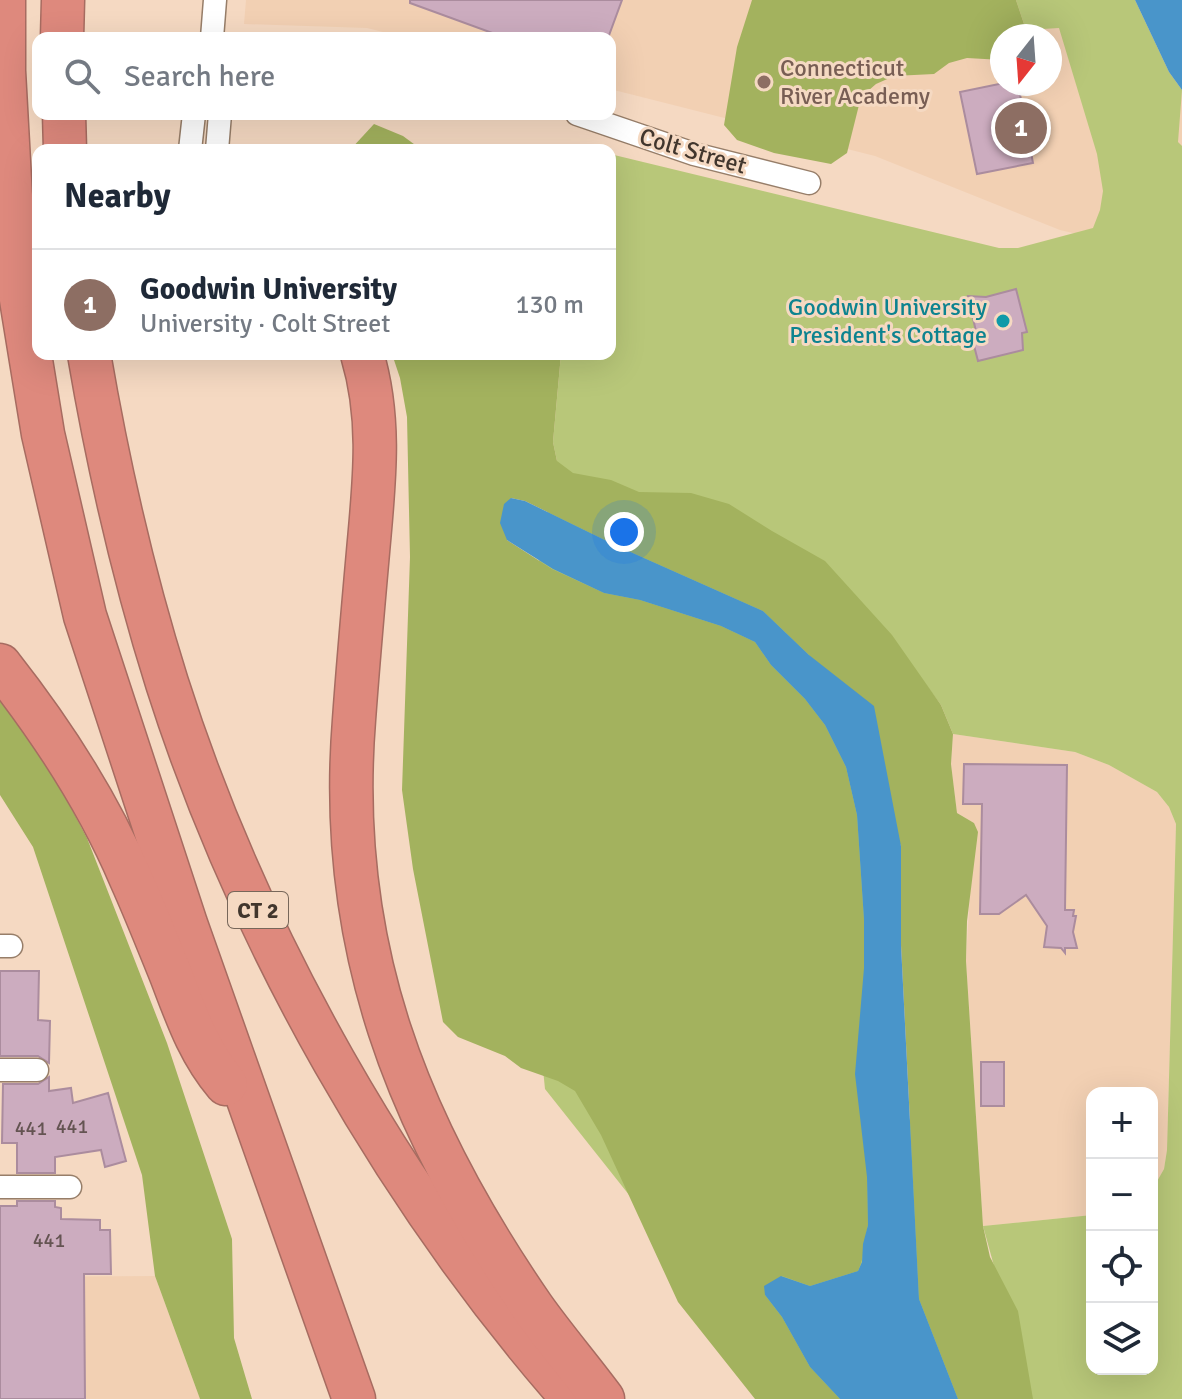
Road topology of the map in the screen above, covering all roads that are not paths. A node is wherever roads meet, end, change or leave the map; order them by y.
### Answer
1 (4, 0) edge
2 (63, 0) edge
3 (215, 0) edge
4 (62, 32) edge
5 (212, 32) edge
6 (64, 120) edge
7 (193, 120) edge
8 (220, 120) edge
9 (595, 120) edge
10 (65, 144) edge
11 (191, 144) edge
12 (218, 144) edge
13 (809, 183) dead end
14 (90, 360) edge
15 (364, 360) edge
16 (0, 665) edge
17 (0, 1070) edge
18 (37, 1070) dead end
19 (251, 1110) junction
20 (403, 1174) junction
21 (0, 1187) edge
22 (70, 1187) dead end
23 (354, 1399) edge
24 (533, 1399) edge
25 (573, 1399) edge
26 (603, 1399) edge

1 - 19 highway, bridge
2 - 4 highway
3 - 5 street
6 - 10 highway
7 - 11 street
8 - 12 street
9 - 13 street, Colt Street
14 - 20 highway, CT 2
15 - 26 highway
16 - 19 highway
17 - 18 street
19 - 23 highway
20 - 24 highway
20 - 25 highway, CT 2
21 - 22 street

